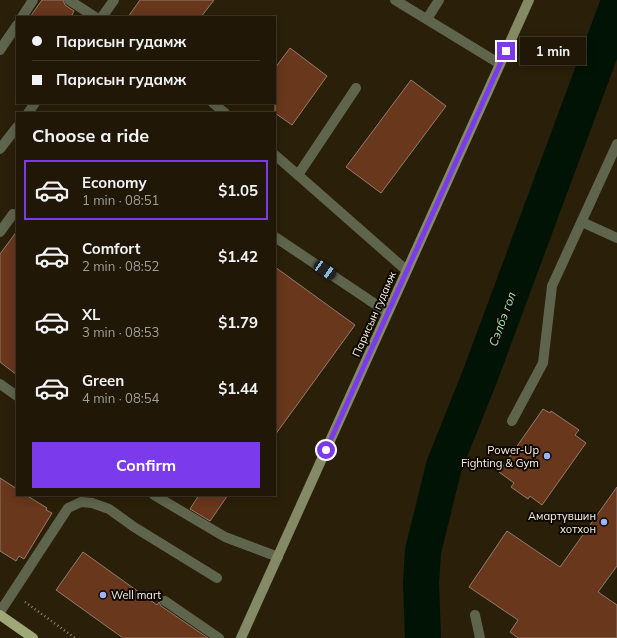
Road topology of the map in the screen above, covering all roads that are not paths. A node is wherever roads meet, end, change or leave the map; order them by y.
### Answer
1 (34, 0) edge
2 (70, 0) edge
3 (114, 0) edge
4 (396, 0) edge
5 (439, 0) edge
6 (529, 0) edge
7 (23, 16) edge
8 (94, 16) edge
9 (103, 16) edge
10 (427, 19) junction
11 (16, 26) edge
12 (0, 50) edge
13 (500, 64) junction
14 (356, 88) dead end
15 (214, 104) edge
16 (224, 112) edge
17 (16, 129) edge
18 (4, 137) edge
19 (617, 144) edge
20 (0, 149) edge
21 (276, 156) edge
22 (298, 175) junction
23 (13, 214) dead end
24 (582, 222) junction
25 (0, 232) edge
26 (276, 238) edge
27 (617, 238) edge
28 (406, 270) junction
29 (388, 312) junction
30 (0, 384) edge
31 (16, 395) edge
32 (512, 422) dead end
33 (156, 496) edge
34 (278, 557) junction
35 (217, 578) dead end
36 (165, 601) dead end
37 (0, 614) edge
38 (475, 615) dead end
39 (33, 638) edge
40 (219, 638) edge
41 (242, 638) edge
42 (480, 638) edge

1 - 7 street
2 - 8 street
3 - 9 street
4 - 10 street
5 - 10 street
6 - 13 street, Парисын гудамж
10 - 13 street
11 - 12 street
13 - 28 street, Парисын гудамж
14 - 22 street
15 - 16 street
17 - 18 street
18 - 20 street
19 - 24 street
21 - 22 street
22 - 28 street
23 - 25 street
24 - 27 street
24 - 32 street
26 - 29 street
28 - 29 street, Парисын гудамж
29 - 34 street, Парисын гудамж
30 - 31 street
33 - 34 street
34 - 41 street, Парисын гудамж
35 - 37 street
36 - 40 street
37 - 39 main road
38 - 42 street

